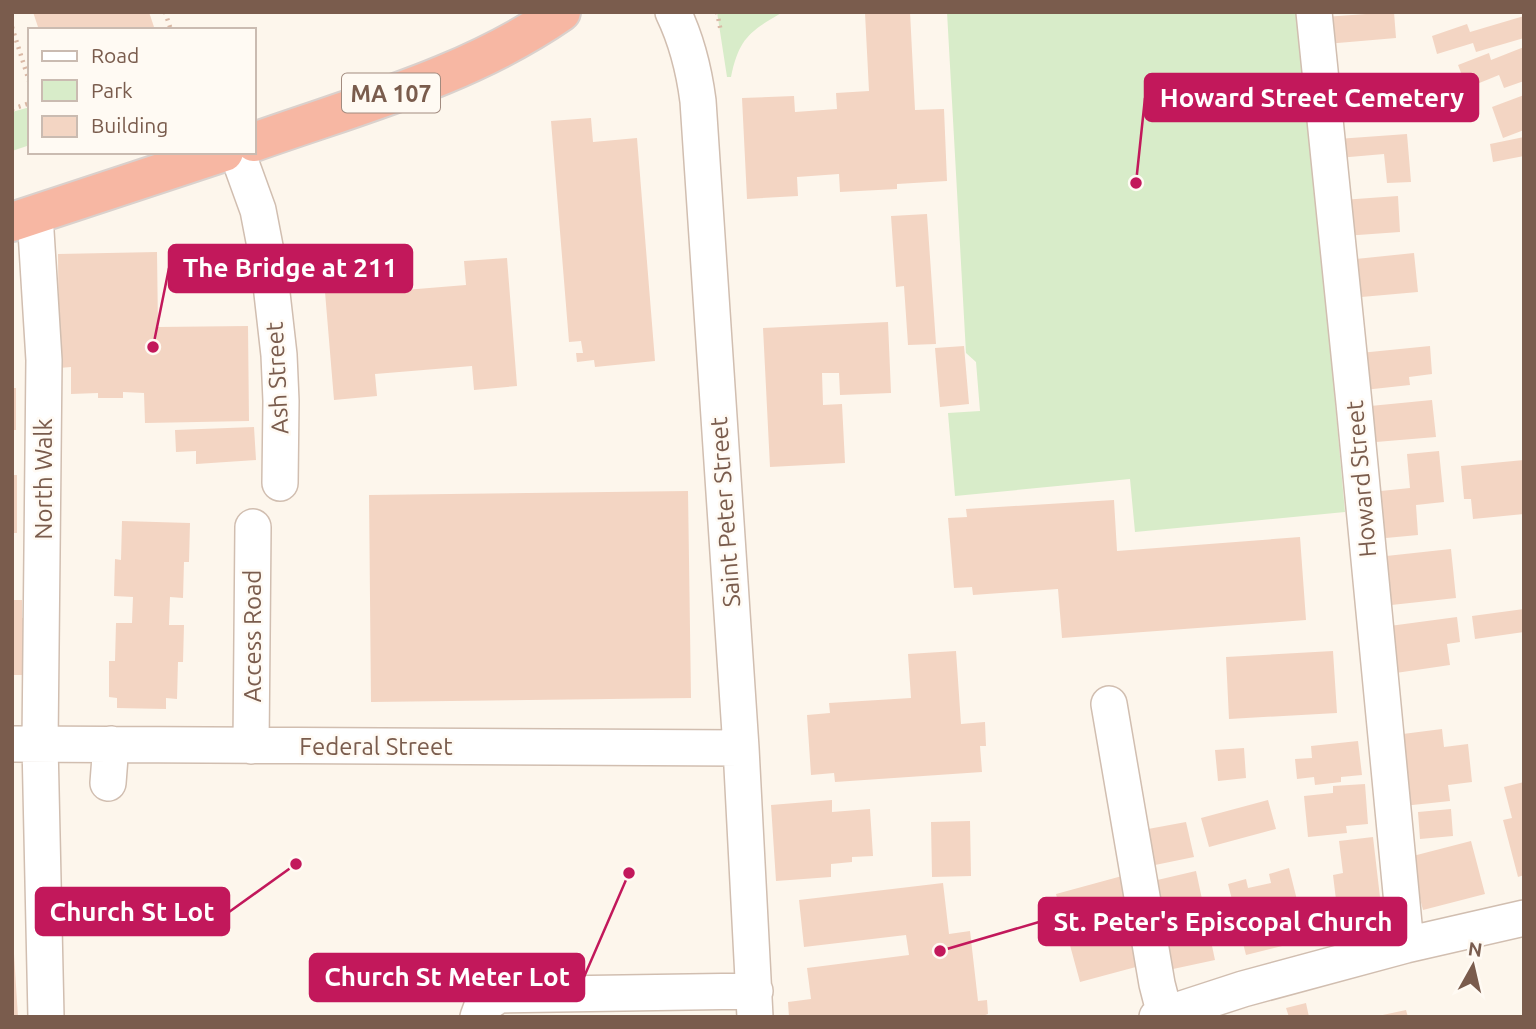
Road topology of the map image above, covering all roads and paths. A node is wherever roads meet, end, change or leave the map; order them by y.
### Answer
1 (561, 12) edge
2 (673, 12) edge
3 (1314, 12) edge
4 (12, 27) edge
5 (28, 78) edge
6 (256, 141) edge
7 (218, 154) edge
8 (238, 154) edge
9 (24, 218) edge
10 (280, 483) dead end
11 (253, 527) dead end
12 (1109, 704) dead end
13 (26, 744) edge
14 (111, 744) junction
15 (251, 746) junction
16 (741, 748) junction
17 (108, 783) dead end
18 (1524, 918) edge
19 (1406, 945) junction
20 (755, 1004) edge
21 (1161, 1016) edge
22 (46, 1017) edge
23 (478, 1017) edge

1 - 6 highway, MA 107
2 - 16 street, Saint Peter Street
3 - 19 street, Howard Street
4 - 5 path
7 - 9 highway
8 - 10 street, Ash Street
9 - 13 street, North Walk
11 - 15 street, Access Road
12 - 21 street
13 - 14 street, Federal Street
13 - 22 street, North Walk
14 - 15 street, Federal Street
14 - 17 street
15 - 16 street, Federal Street
16 - 20 street, Saint Peter Street
18 - 19 street
19 - 21 street
20 - 23 street

